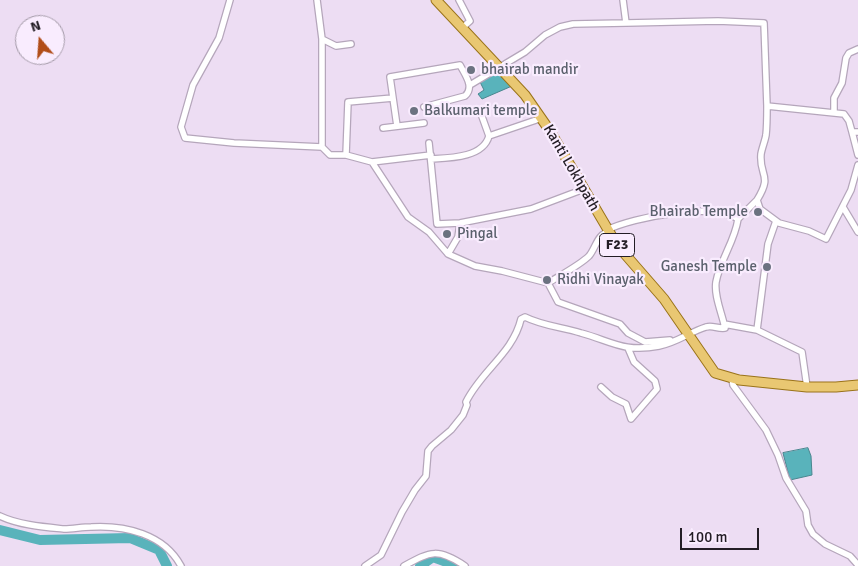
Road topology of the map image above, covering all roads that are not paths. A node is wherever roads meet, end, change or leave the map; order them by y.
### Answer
1 (230, 0) edge
2 (317, 0) edge
3 (436, 0) edge
4 (459, 0) edge
5 (623, 0) edge
6 (626, 23) junction
7 (462, 28) junction
8 (322, 39) junction
9 (351, 44) dead end
10 (858, 49) edge
11 (499, 68) junction
12 (470, 87) junction
13 (393, 98) junction
14 (767, 106) junction
15 (424, 107) dead end
16 (480, 111) dead end
17 (834, 113) junction
18 (542, 118) junction
19 (424, 123) dead end
20 (397, 126) junction
21 (383, 128) dead end
22 (855, 132) edge
23 (489, 136) junction
24 (429, 143) dead end
25 (322, 146) junction
26 (858, 154) edge
27 (346, 155) junction
28 (431, 157) junction
29 (372, 162) junction
30 (858, 165) edge
31 (584, 189) junction
32 (757, 200) junction
33 (843, 207) junction
34 (738, 219) junction
35 (776, 221) junction
36 (460, 223) junction
37 (608, 231) junction
38 (858, 232) edge
39 (448, 254) junction
40 (548, 283) junction
41 (724, 324) junction
42 (757, 330) junction
43 (689, 334) junction
44 (676, 340) junction
45 (628, 348) junction
46 (732, 379) junction
47 (858, 385) edge
48 (601, 386) dead end
49 (807, 387) junction
50 (0, 516) edge
51 (858, 565) edge
52 (182, 566) edge
53 (365, 566) edge
54 (404, 566) edge
55 (464, 566) edge

1 - 25 street
2 - 8 street
3 - 7 main road, Kanti Lokhpath / F23
4 - 7 street
5 - 6 street
6 - 11 street
6 - 14 street
7 - 11 main road, Kanti Lokhpath / F23
8 - 9 street
8 - 25 street
10 - 17 street
11 - 12 street
11 - 18 main road, Kanti Lokhpath / F23
12 - 13 street
12 - 15 street
13 - 20 street
13 - 27 street
14 - 17 street
14 - 32 street
16 - 23 street
17 - 22 street
18 - 23 street
18 - 31 main road, Kanti Lokhpath / F23
19 - 20 street
20 - 21 street
22 - 26 street
23 - 28 street
24 - 28 street
25 - 27 street
27 - 29 street
28 - 29 street
28 - 36 street
29 - 39 street
30 - 33 street
31 - 36 street
31 - 37 main road, Kanti Lokhpath / F23
32 - 34 street
32 - 35 street
33 - 35 street
33 - 38 street
34 - 37 street
34 - 41 street
35 - 42 street
36 - 39 street
37 - 40 street
37 - 43 main road, Kanti Lokhpath / F23
39 - 40 street
40 - 44 street
41 - 42 street
41 - 43 street
42 - 49 street
43 - 44 street
43 - 46 main road, Kanti Lokhpath / F23
44 - 45 street
45 - 48 street
45 - 53 street
46 - 49 main road, Kanti Lokhpath / F23
46 - 51 street
47 - 49 main road, Kanti Lokhpath / F23
50 - 52 street
54 - 55 street

